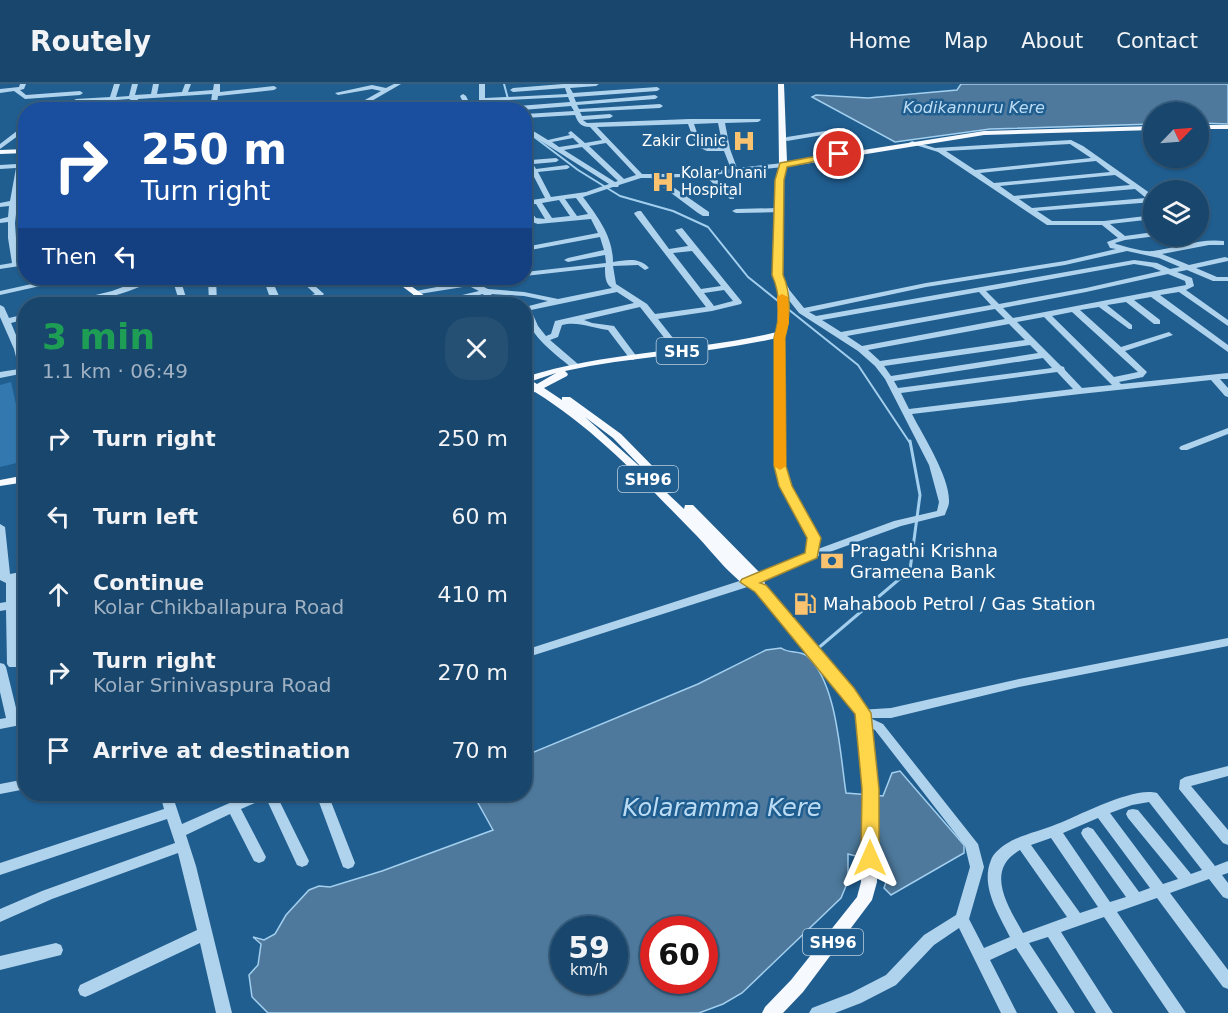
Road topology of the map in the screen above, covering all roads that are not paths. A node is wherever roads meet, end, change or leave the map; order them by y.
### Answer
1 (23, 84) edge
2 (85, 84) edge
3 (117, 84) edge
4 (135, 84) edge
5 (156, 84) edge
6 (188, 84) edge
7 (217, 84) edge
8 (398, 84) edge
9 (482, 84) edge
10 (596, 84) edge
11 (781, 84) edge
12 (788, 84) edge
13 (567, 85) edge
14 (2, 88) edge
15 (243, 88) edge
16 (274, 88) dead end
17 (15, 89) junction
18 (657, 89) dead end
19 (387, 90) junction
20 (627, 90) junction
21 (80, 93) junction
22 (216, 93) junction
23 (338, 93) dead end
24 (512, 94) edge
25 (184, 95) junction
26 (571, 95) junction
27 (463, 96) dead end
28 (154, 97) junction
29 (655, 97) dead end
30 (133, 98) junction
31 (112, 99) junction
32 (632, 99) junction
33 (482, 100) joint
34 (76, 101) joint
35 (132, 102) edge
36 (214, 102) edge
37 (365, 102) edge
38 (466, 102) edge
39 (660, 106) dead end
40 (532, 109) edge
41 (578, 111) junction
42 (532, 115) edge
43 (610, 116) dead end
44 (758, 120) dead end
45 (721, 121) junction
46 (690, 122) junction
47 (593, 126) junction
48 (1209, 127) edge
49 (1228, 127) edge
50 (1143, 128) edge
51 (844, 130) dead end
52 (18, 133) edge
53 (532, 133) edge
54 (787, 139) junction
55 (607, 141) junction
56 (545, 142) junction
57 (912, 143) junction
58 (583, 144) junction
59 (557, 149) junction
60 (727, 149) junction
61 (0, 150) edge
62 (18, 150) edge
63 (940, 150) junction
64 (1097, 159) junction
65 (532, 160) edge
66 (556, 160) dead end
67 (786, 164) junction
68 (18, 165) edge
69 (0, 167) edge
70 (567, 167) dead end
71 (532, 168) edge
72 (534, 171) junction
73 (735, 171) junction
74 (974, 172) junction
75 (1117, 173) junction
76 (707, 174) junction
77 (640, 176) junction
78 (652, 176) junction
79 (617, 184) junction
80 (993, 185) junction
81 (1136, 187) junction
82 (18, 191) edge
83 (1143, 192) edge
84 (579, 195) junction
85 (561, 198) junction
86 (732, 198) dead end
87 (1012, 198) junction
88 (549, 199) junction
89 (538, 201) junction
90 (1143, 201) edge
91 (18, 202) edge
92 (532, 202) edge
93 (14, 203) junction
94 (0, 205) edge
95 (778, 210) junction
96 (1029, 210) junction
97 (736, 212) dead end
98 (639, 213) dead end
99 (706, 214) dead end
100 (594, 216) junction
101 (532, 218) edge
102 (575, 218) junction
103 (1143, 218) edge
104 (0, 221) edge
105 (13, 221) junction
106 (18, 221) edge
107 (550, 221) junction
108 (1104, 223) junction
109 (680, 230) dead end
110 (603, 234) junction
111 (1143, 235) edge
112 (1123, 238) junction
113 (575, 240) junction
114 (1221, 243) dead end
115 (532, 248) edge
116 (694, 248) junction
117 (1124, 250) junction
118 (608, 252) junction
119 (668, 252) junction
120 (1152, 254) junction
121 (18, 255) edge
122 (14, 256) junction
123 (586, 256) junction
124 (1225, 259) dead end
125 (568, 260) dead end
126 (16, 265) joint
127 (607, 265) junction
128 (0, 267) edge
129 (645, 268) dead end
130 (1187, 268) junction
131 (1173, 271) junction
132 (532, 273) edge
133 (1228, 279) edge
134 (34, 285) edge
135 (135, 285) edge
136 (310, 285) edge
137 (394, 285) edge
138 (405, 285) edge
139 (458, 285) edge
140 (472, 285) edge
141 (727, 287) junction
142 (782, 287) junction
143 (1180, 289) junction
144 (616, 290) junction
145 (981, 290) junction
146 (486, 291) junction
147 (0, 292) edge
148 (699, 292) junction
149 (416, 293) junction
150 (1154, 295) junction
151 (99, 297) edge
152 (317, 297) edge
153 (411, 297) edge
154 (421, 297) edge
155 (463, 297) edge
156 (490, 297) edge
157 (1129, 300) junction
158 (556, 302) junction
159 (641, 304) junction
160 (1102, 305) junction
161 (996, 307) junction
162 (0, 308) edge
163 (532, 308) edge
164 (712, 309) junction
165 (1075, 310) junction
166 (802, 311) junction
167 (1047, 315) junction
168 (653, 317) junction
169 (18, 318) edge
170 (573, 319) junction
171 (814, 319) junction
172 (6, 322) junction
173 (1011, 322) junction
174 (1157, 322) dead end
175 (532, 324) edge
176 (1228, 324) edge
177 (1129, 327) dead end
178 (783, 329) junction
179 (841, 335) junction
180 (1169, 335) dead end
181 (545, 339) junction
182 (1030, 342) junction
183 (861, 349) junction
184 (1228, 349) edge
185 (1121, 350) junction
186 (18, 352) edge
187 (680, 352) junction
188 (1045, 355) junction
189 (633, 357) junction
190 (878, 364) junction
191 (18, 369) edge
192 (570, 369) junction
193 (1061, 369) junction
194 (0, 375) edge
195 (1228, 376) edge
196 (1214, 378) junction
197 (889, 379) junction
198 (536, 383) edge
199 (1116, 383) junction
200 (1080, 391) junction
201 (896, 392) junction
202 (1228, 394) edge
203 (906, 412) junction
204 (1228, 430) edge
205 (1184, 447) dead end
206 (18, 480) edge
207 (0, 483) edge
208 (0, 527) edge
209 (812, 555) junction
210 (5, 579) edge
211 (755, 583) junction
212 (6, 606) edge
213 (1228, 642) edge
214 (1208, 646) junction
215 (1228, 648) edge
216 (532, 652) edge
217 (18, 662) edge
218 (13, 664) junction
219 (0, 668) edge
220 (864, 716) junction
221 (18, 717) edge
222 (18, 720) edge
223 (0, 724) edge
224 (1228, 771) edge
225 (18, 786) edge
226 (0, 789) edge
227 (168, 801) edge
228 (246, 801) edge
229 (273, 801) edge
230 (325, 801) edge
231 (233, 807) junction
232 (1101, 811) junction
233 (172, 812) junction
234 (1133, 814) dead end
235 (1054, 831) junction
236 (178, 832) junction
237 (1088, 833) dead end
238 (1228, 839) edge
239 (1022, 843) junction
240 (183, 846) junction
241 (259, 857) dead end
242 (302, 861) dead end
243 (348, 863) dead end
244 (1228, 867) edge
245 (0, 869) edge
246 (1212, 872) junction
247 (1188, 881) junction
248 (1161, 890) junction
249 (1228, 893) edge
250 (1136, 899) junction
251 (1108, 909) junction
252 (0, 916) edge
253 (962, 919) junction
254 (1077, 920) junction
255 (1051, 929) junction
256 (204, 934) junction
257 (1020, 940) junction
258 (56, 950) dead end
259 (980, 957) junction
260 (0, 963) edge
261 (1228, 982) edge
262 (85, 990) dead end
263 (224, 1013) edge
264 (771, 1013) edge
265 (817, 1013) edge
266 (1009, 1013) edge
267 (1067, 1013) edge
268 (1105, 1013) edge
269 (1178, 1013) edge

1 - 17 street
2 - 21 street
3 - 31 street
4 - 30 street
5 - 28 street
6 - 25 street
7 - 22 street
8 - 19 street
9 - 33 street
10 - 13 street
11 - 67 main road
12 - 54 main road
13 - 24 street
13 - 26 street
14 - 17 street
15 - 16 street
15 - 22 street
17 - 21 street
18 - 20 street
19 - 23 street
19 - 37 street
20 - 26 street
20 - 32 street
21 - 34 street
22 - 25 street
22 - 36 street
24 - 26 street
24 - 33 street
25 - 28 street
26 - 41 street
27 - 38 street
28 - 30 street
29 - 32 street
30 - 31 street
30 - 35 street
31 - 34 street
32 - 41 street
39 - 41 street
40 - 41 street
41 - 42 street
41 - 43 street
41 - 47 street
44 - 45 street
45 - 46 street
45 - 60 street
46 - 47 street
46 - 60 street
47 - 55 street
48 - 49 main road
50 - 57 main road
51 - 54 street
52 - 61 street
53 - 56 street
54 - 67 main road
55 - 58 street
55 - 77 street
56 - 58 street
56 - 59 street
57 - 63 street
57 - 67 main road
58 - 59 street
58 - 79 street
59 - 79 street
60 - 73 street
61 - 62 main road
63 - 64 street
63 - 74 street
64 - 74 street
64 - 75 street
65 - 66 street
67 - 73 street
67 - 95 main road
67 - 142 main road
68 - 69 street
70 - 72 street
71 - 72 street
72 - 88 street
73 - 76 street
74 - 80 street
75 - 80 street
75 - 81 street
76 - 78 street
76 - 86 street
77 - 78 street
77 - 79 street
78 - 99 street
79 - 84 street
80 - 87 street
81 - 83 street
81 - 87 street
82 - 93 street
84 - 85 street
84 - 100 street
85 - 88 street
85 - 102 street
87 - 96 street
88 - 89 street
89 - 92 street
89 - 107 street
90 - 96 street
91 - 93 street
93 - 94 street
93 - 105 street
95 - 97 street
95 - 142 main road
96 - 108 street
98 - 119 street
100 - 102 street
100 - 110 street
101 - 107 street
102 - 107 street
103 - 108 street
104 - 105 street
105 - 106 street
105 - 122 street
108 - 112 street
109 - 116 street
110 - 113 street
110 - 118 street
111 - 112 street
112 - 117 street
113 - 115 street
113 - 123 street
114 - 120 street
116 - 119 street
116 - 141 street
117 - 120 street
117 - 166 street
118 - 123 street
118 - 127 street
119 - 148 street
120 - 130 street
121 - 122 street
122 - 126 street
123 - 125 street
124 - 130 street
126 - 128 street
127 - 129 street
127 - 132 street
127 - 144 street
130 - 131 street
130 - 133 street
131 - 143 street
131 - 145 street
131 - 161 street
134 - 147 street
135 - 151 street
136 - 152 street
137 - 153 main road
138 - 149 main road
139 - 149 street
140 - 146 street
141 - 148 street
141 - 164 street
142 - 166 street
142 - 178 main road
143 - 150 street
143 - 176 street
144 - 158 street
144 - 159 street
145 - 161 street
145 - 171 street
146 - 155 street
146 - 156 street
146 - 158 street
148 - 164 street
149 - 154 main road
150 - 157 street
150 - 184 street
157 - 160 street
157 - 174 street
158 - 163 street
158 - 170 street
159 - 168 street
159 - 170 street
160 - 165 street
160 - 177 street
161 - 173 street
161 - 179 street
162 - 172 street
164 - 168 street
165 - 167 street
165 - 185 street
166 - 171 street
167 - 173 street
167 - 199 street
168 - 187 street
169 - 172 street
170 - 181 street
170 - 189 street
171 - 179 street
172 - 186 street
173 - 182 street
173 - 183 street
175 - 181 street
178 - 187 main road, SH5
178 - 209 street
179 - 183 street
180 - 185 street
181 - 192 street
182 - 188 street
182 - 190 street
183 - 190 street
185 - 199 street
187 - 189 main road, SH5
188 - 193 street
188 - 197 street
189 - 192 main road, SH5
190 - 197 street
191 - 194 street
192 - 198 main road
192 - 198 main road, SH5
193 - 200 street
193 - 201 street
195 - 196 street
196 - 199 street
196 - 202 street
197 - 201 street
198 - 211 main road, SH96
199 - 200 street
200 - 203 street
201 - 203 street
203 - 209 street
204 - 205 street
206 - 207 main road
208 - 210 street
209 - 211 street
210 - 212 street
211 - 216 street
211 - 220 main road, SH96
212 - 218 street
213 - 214 street
214 - 215 street
214 - 220 street
217 - 218 street
218 - 219 street
219 - 221 street
220 - 253 street
220 - 264 main road, SH96
222 - 223 street
224 - 238 street
225 - 226 street
227 - 233 street
228 - 231 street
229 - 242 street
230 - 243 street
231 - 236 street
231 - 241 street
232 - 235 street
232 - 246 street
232 - 248 street
233 - 236 street
233 - 245 street
234 - 247 street
235 - 239 street
235 - 251 street
236 - 240 street
237 - 250 street
239 - 254 street
239 - 257 street
240 - 252 street
240 - 256 street
244 - 246 street
246 - 247 street
246 - 249 street
247 - 248 street
248 - 250 street
248 - 261 street
250 - 251 street
251 - 254 street
251 - 269 street
253 - 259 street
253 - 265 street
254 - 255 street
255 - 257 street
255 - 268 street
256 - 262 street
256 - 263 street
257 - 259 street
257 - 267 street
258 - 260 street
259 - 266 street

